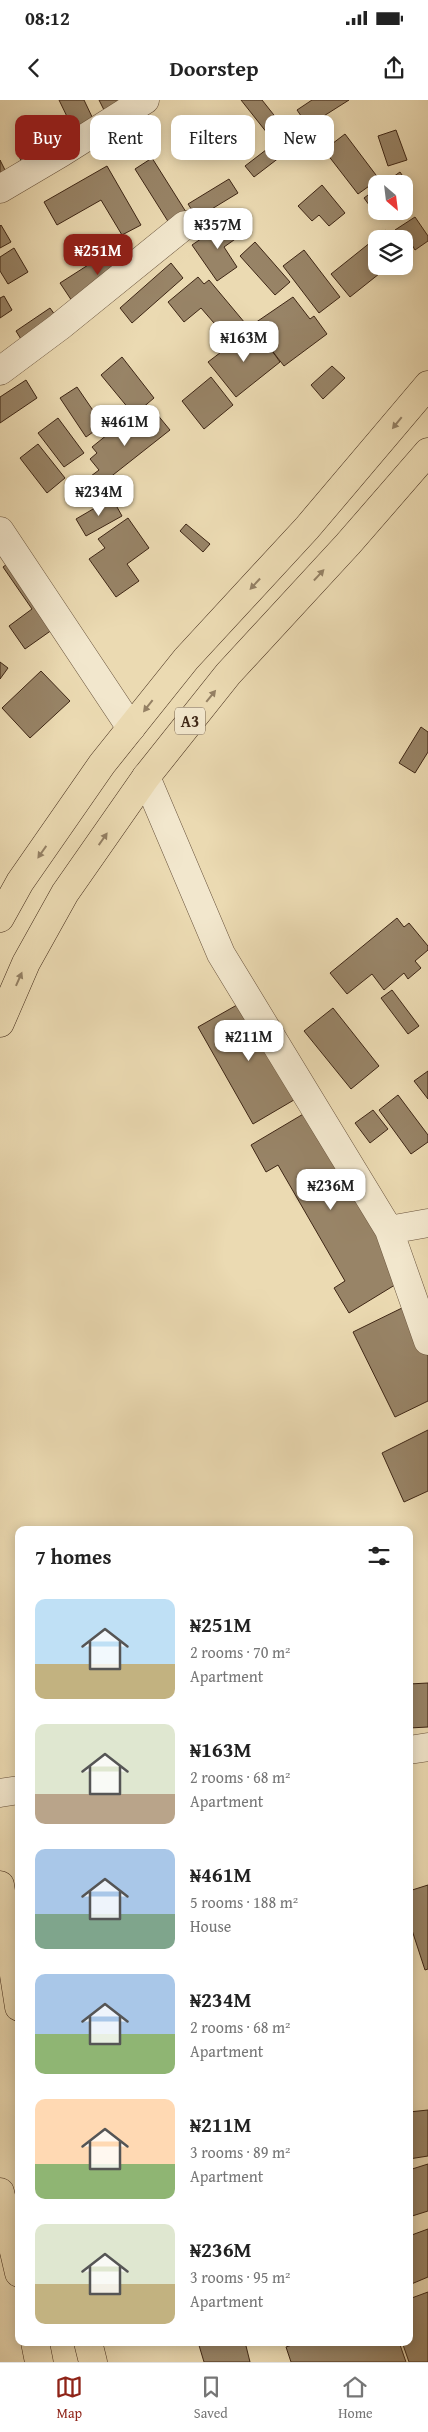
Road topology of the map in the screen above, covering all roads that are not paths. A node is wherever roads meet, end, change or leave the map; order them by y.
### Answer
1 (145, 100) edge
2 (0, 189) edge
3 (186, 225) dead end
4 (0, 371) edge
5 (428, 385) edge
6 (428, 452) edge
7 (0, 531) edge
8 (131, 728) junction
9 (146, 777) junction
10 (0, 918) edge
11 (0, 1023) edge
12 (428, 1223) edge
13 (389, 1230) junction
14 (428, 1341) edge
15 (428, 1747) edge
16 (413, 1749) edge
17 (15, 1791) edge
18 (0, 1793) edge
19 (0, 1885) edge
20 (15, 1981) edge
21 (0, 2192) edge
22 (15, 2256) edge
23 (36, 2346) edge
24 (89, 2346) edge
25 (39, 2362) edge
26 (93, 2362) edge

1 - 2 street
3 - 4 street
5 -> 8 highway, A3
9 -> 6 highway, A3
7 - 8 street
8 -> 10 highway, A3
11 -> 9 highway, A3
9 - 13 street
12 - 13 street
13 - 14 street
15 - 16 street
17 - 18 street
19 - 20 highway
21 - 22 highway
23 - 25 highway
24 - 26 highway

